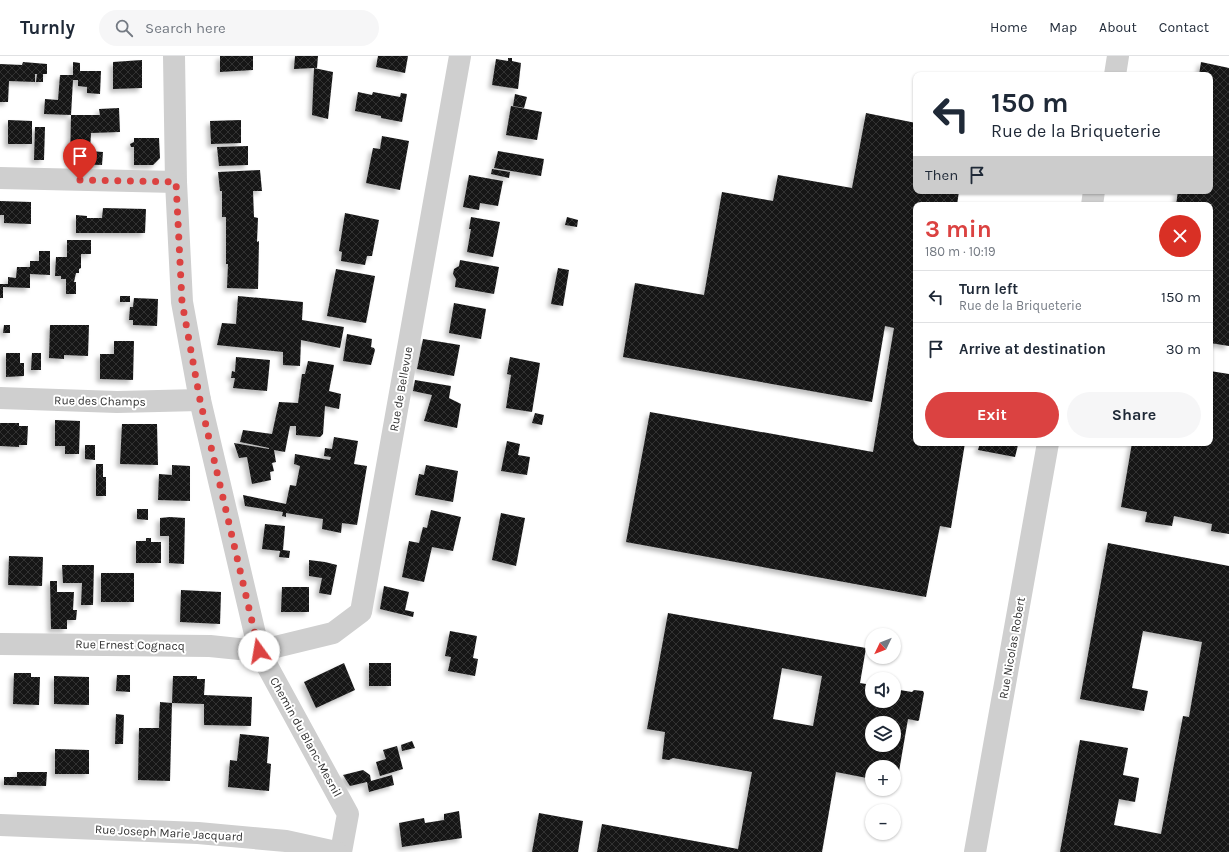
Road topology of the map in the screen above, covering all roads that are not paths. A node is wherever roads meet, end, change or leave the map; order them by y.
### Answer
1 (174, 56) edge
2 (460, 56) edge
3 (1118, 56) edge
4 (1115, 72) edge
5 (0, 178) edge
6 (176, 182) junction
7 (0, 398) edge
8 (200, 400) junction
9 (1047, 446) edge
10 (0, 644) edge
11 (259, 651) junction
12 (0, 825) edge
13 (336, 852) edge
14 (342, 852) edge
15 (974, 852) edge

1 - 6 street, Chemin du Blanc-Mesnil
2 - 11 street, Rue de Bellevue
3 - 4 street
5 - 6 street
6 - 8 street, Chemin du Blanc-Mesnil
7 - 8 street, Rue des Champs
8 - 11 street, Chemin du Blanc-Mesnil
9 - 15 street, Rue Nicolas Robert
10 - 11 street, Rue Ernest Cognacq
11 - 14 street, Chemin du Blanc-Mesnil
12 - 13 street, Rue Joseph Marie Jacquard

